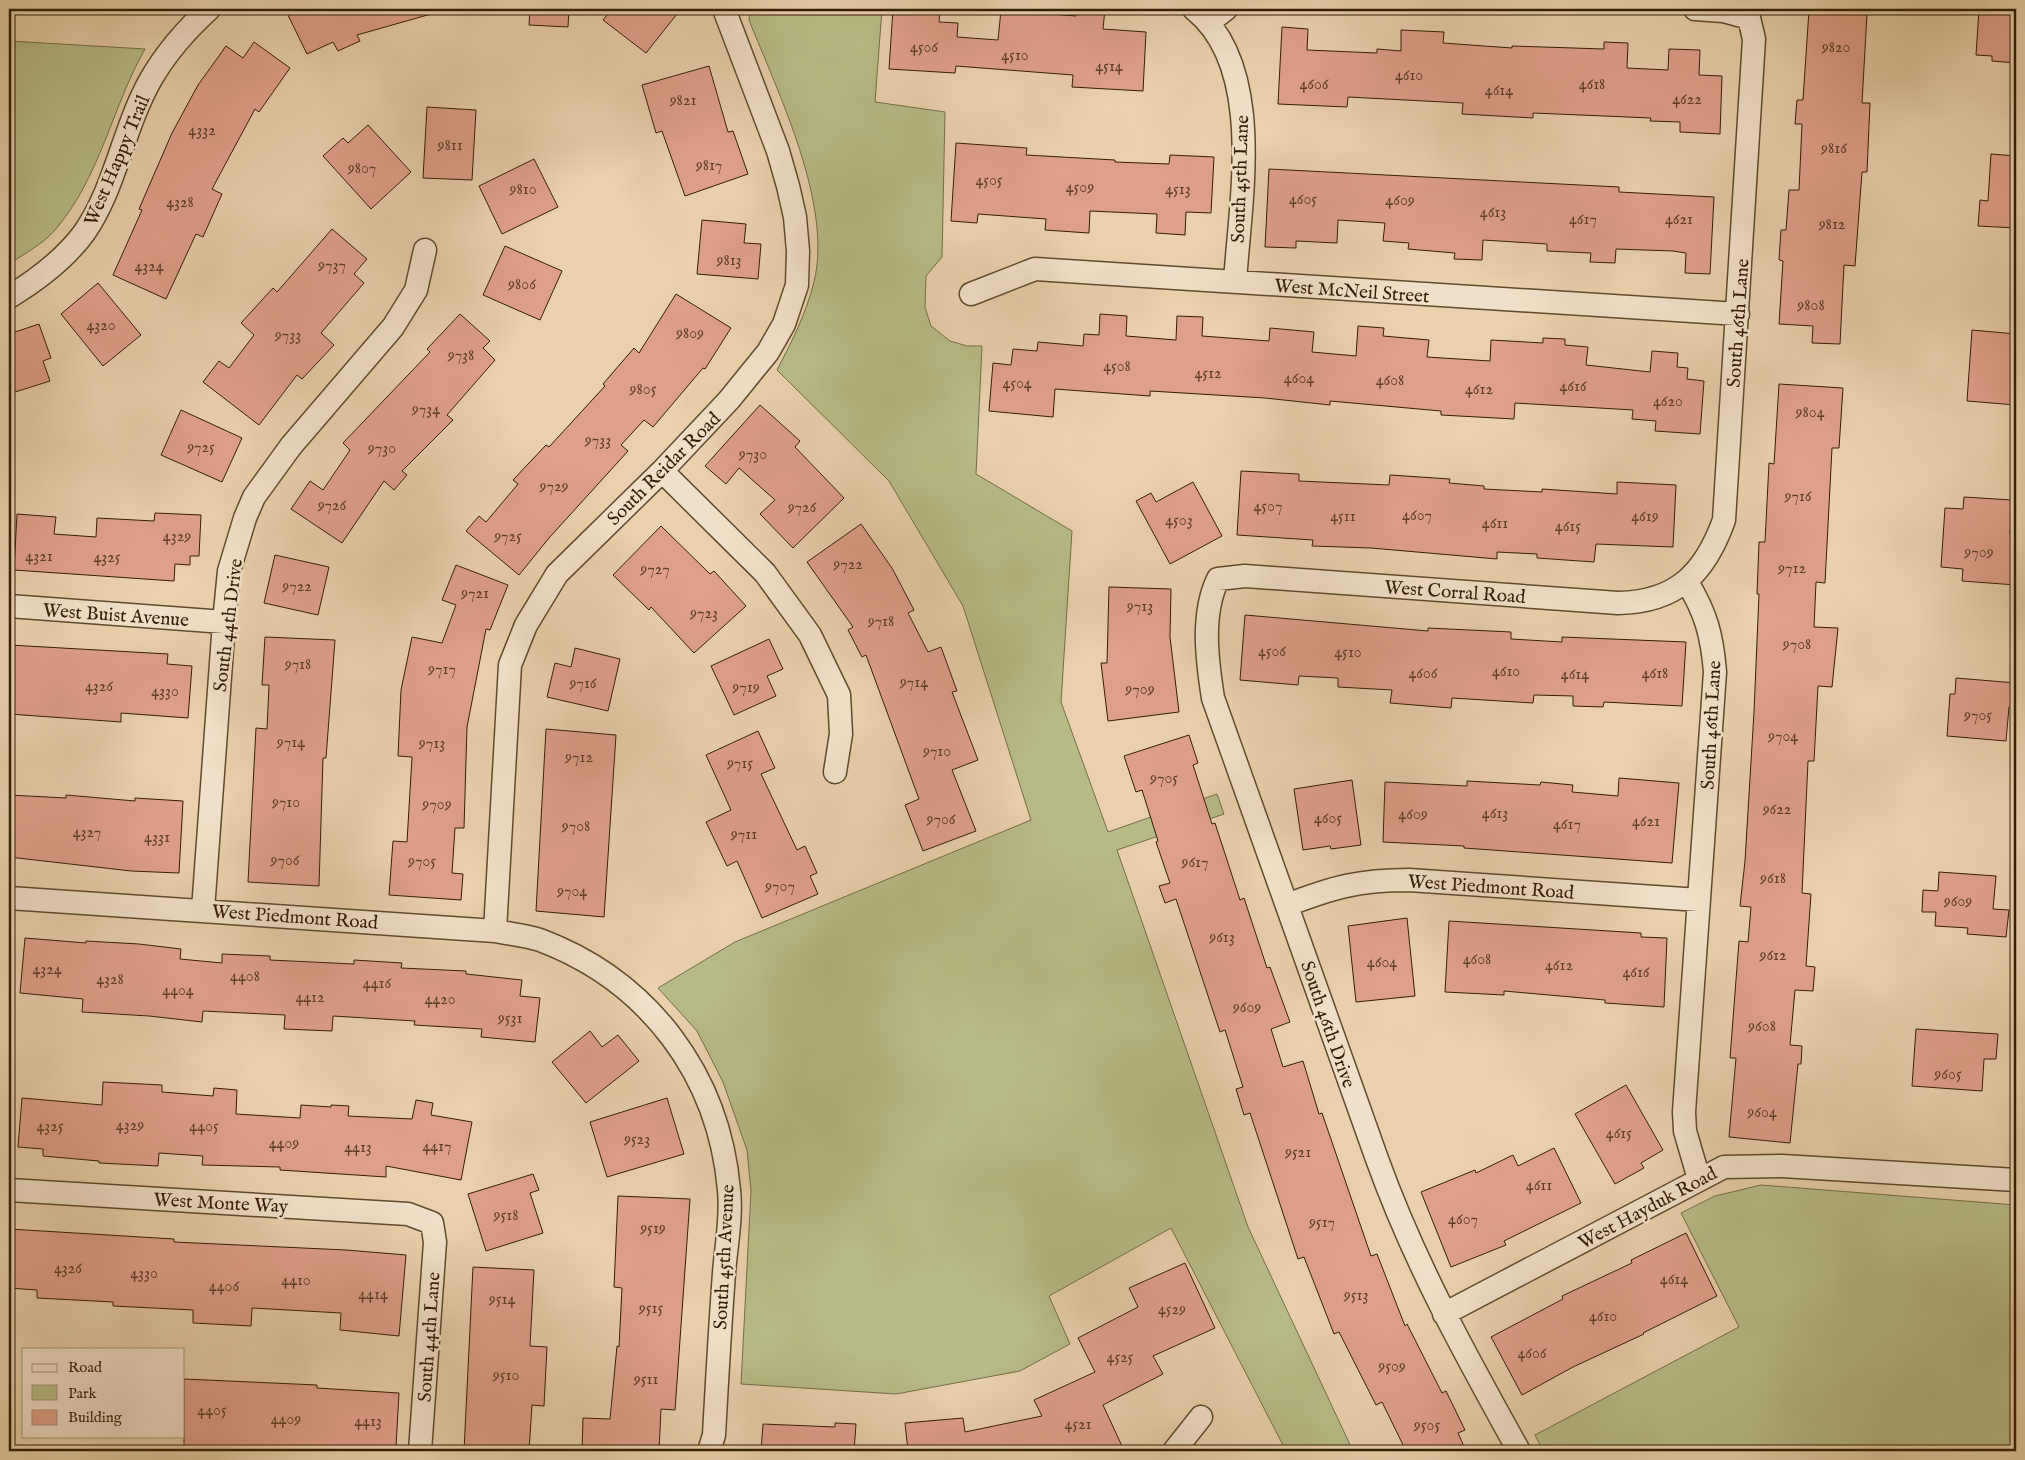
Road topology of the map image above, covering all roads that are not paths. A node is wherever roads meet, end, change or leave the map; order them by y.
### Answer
1 (209, 9) edge
2 (724, 9) edge
3 (1695, 9) edge
4 (1210, 13) edge
5 (425, 250) dead end
6 (1235, 282) junction
7 (971, 294) dead end
8 (9, 297) edge
9 (1738, 314) junction
10 (662, 471) junction
11 (1218, 579) joint
12 (1686, 582) junction
13 (9, 606) edge
14 (224, 622) junction
15 (836, 772) dead end
16 (9, 898) edge
17 (1699, 900) junction
18 (1287, 905) junction
19 (203, 910) junction
20 (496, 931) junction
21 (576, 956) joint
22 (1699, 1179) junction
23 (2016, 1180) edge
24 (9, 1190) edge
25 (432, 1223) joint
26 (1444, 1314) junction
27 (1201, 1417) dead end
28 (714, 1446) edge
29 (420, 1451) edge
30 (1174, 1451) edge
31 (1518, 1451) edge

1 - 8 street, West Happy Trail
2 - 10 street, South Reidar Road
3 - 9 street, South 46th Lane
4 - 6 street, South 45th Lane
5 - 14 street, South 44th Drive
6 - 7 street, West McNeil Street
6 - 9 street, West McNeil Street
9 - 12 street, South 46th Lane
10 - 15 street
10 - 20 street, South Reidar Road
11 - 12 street, West Corral Road
11 - 18 street, South 46th Drive
12 - 17 street, South 46th Lane
13 - 14 street, West Buist Avenue
14 - 19 street, South 44th Drive
16 - 19 street, West Piedmont Road
17 - 18 street, West Piedmont Road
17 - 22 street, South 46th Lane
18 - 26 street, South 46th Drive
19 - 20 street, West Piedmont Road
20 - 21 street, West Piedmont Road
21 - 28 street, South 45th Avenue
22 - 23 street, West Hayduk Road
22 - 26 street, West Hayduk Road
24 - 25 street, West Monte Way
25 - 29 street, South 44th Lane
26 - 31 street, South 46th Drive
27 - 30 street

